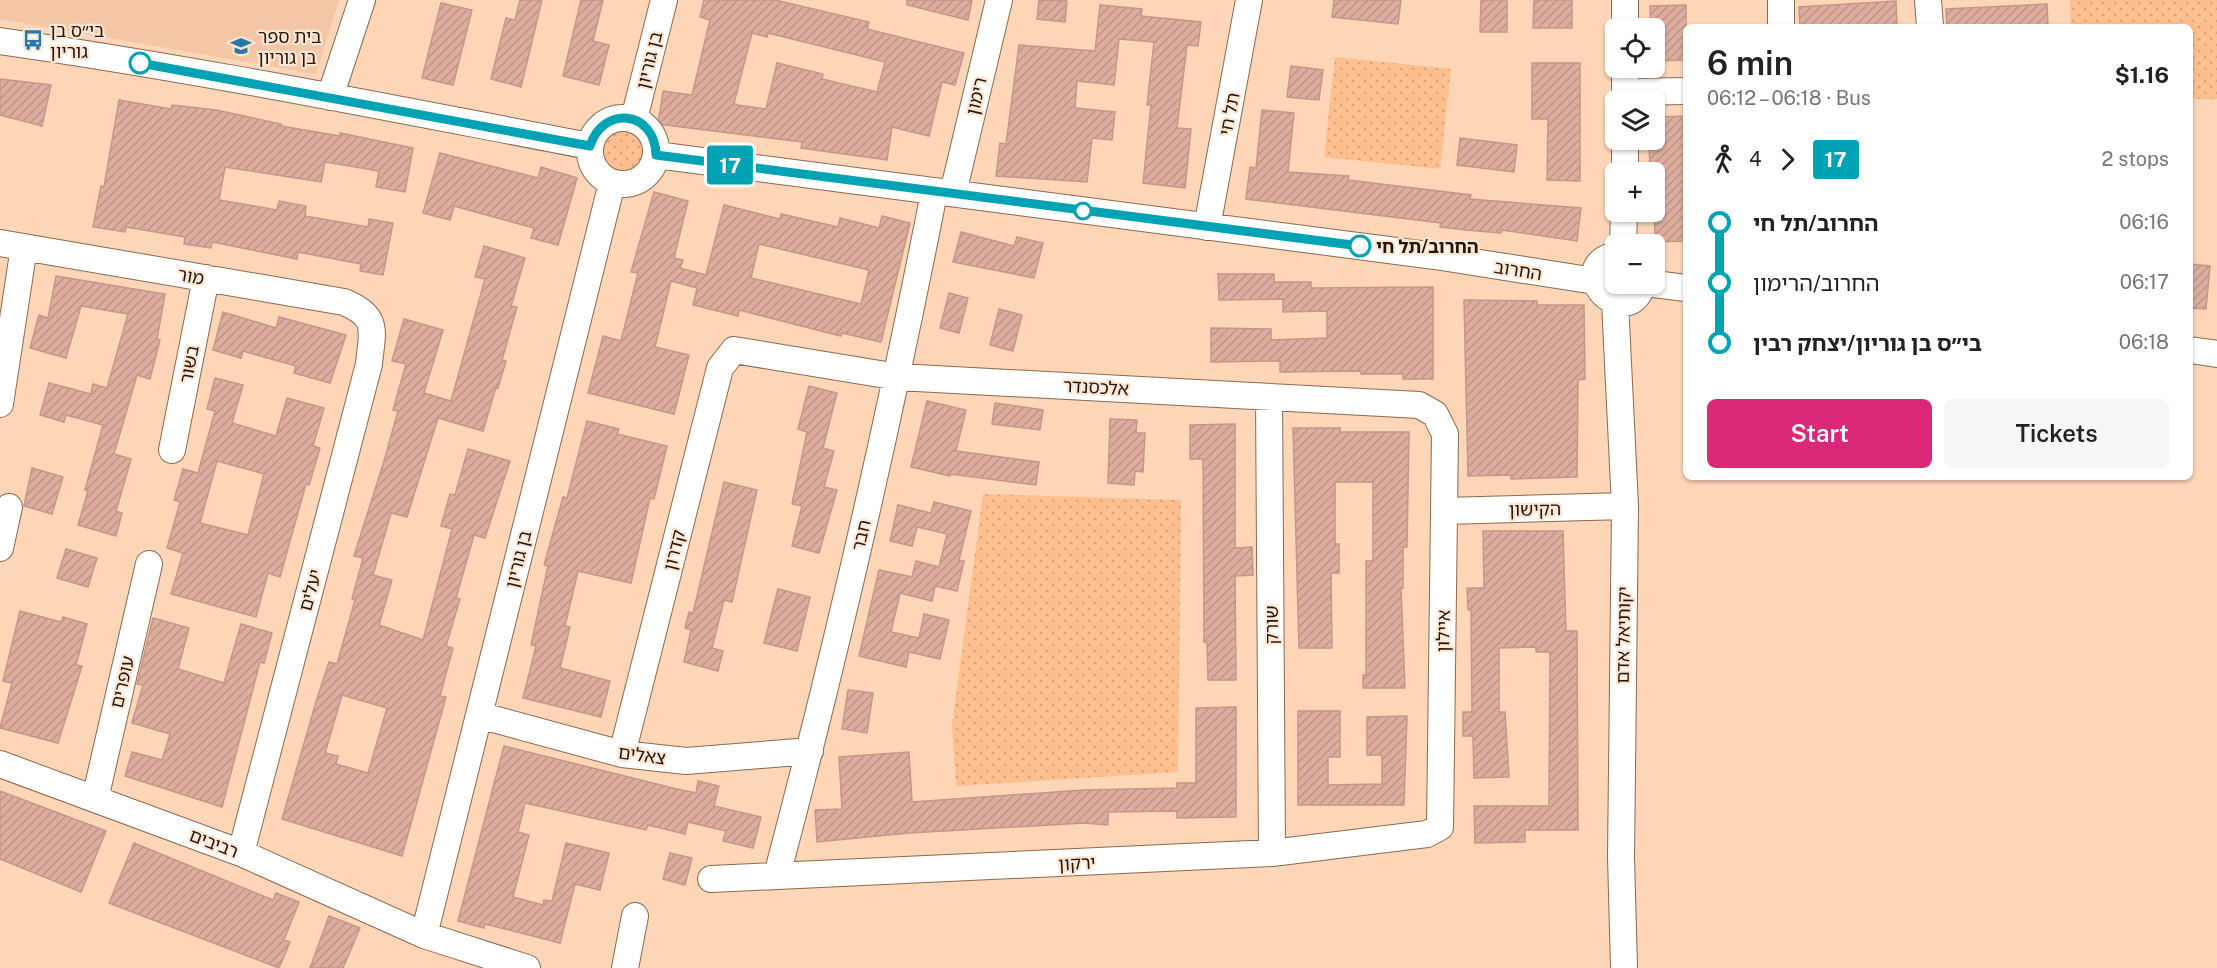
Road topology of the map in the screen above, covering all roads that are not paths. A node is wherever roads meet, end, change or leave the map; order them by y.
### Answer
1 (362, 0) edge
2 (664, 0) edge
3 (999, 0) edge
4 (1249, 0) edge
5 (1625, 0) edge
6 (1781, 0) edge
7 (1928, 0) edge
8 (1625, 18) edge
9 (1781, 24) edge
10 (1930, 24) edge
11 (0, 41) edge
12 (1625, 87) edge
13 (1683, 91) edge
14 (330, 97) junction
15 (634, 119) junction
16 (590, 146) junction
17 (656, 155) junction
18 (612, 183) junction
19 (944, 193) junction
20 (1207, 227) junction
21 (12, 245) edge
22 (1605, 260) edge
23 (206, 279) junction
24 (1595, 281) junction
25 (1665, 285) edge
26 (1683, 288) edge
27 (1637, 294) edge
28 (1615, 302) junction
29 (372, 326) joint
30 (734, 350) joint
31 (2193, 350) edge
32 (2217, 354) edge
33 (898, 377) junction
34 (1269, 397) junction
35 (0, 404) edge
36 (1445, 434) joint
37 (172, 450) dead end
38 (1625, 506) junction
39 (9, 507) dead end
40 (1445, 511) junction
41 (0, 548) edge
42 (149, 564) dead end
43 (479, 715) junction
44 (810, 752) junction
45 (622, 754) junction
46 (0, 764) edge
47 (95, 799) junction
48 (1440, 827) joint
49 (241, 853) junction
50 (1272, 853) junction
51 (777, 874) junction
52 (711, 879) dead end
53 (635, 916) dead end
54 (424, 935) junction
55 (527, 968) edge
56 (625, 968) edge
57 (1624, 968) edge

1 - 14 street
2 - 15 street, בן גוריון
3 - 19 street, רימון
4 - 20 street, תל חי
5 - 8 street
6 - 9 street
7 - 10 street
11 - 14 street
12 - 13 street
14 - 16 street
15 - 16 street
15 - 17 street
16 - 18 street
17 - 18 street
17 - 19 street, החרוב
18 - 43 street, בן גוריון
19 - 20 street, החרוב
19 - 33 street, חבר
20 - 24 street, החרוב
21 - 23 street, מור
21 - 35 street
22 - 24 street
23 - 29 street, מור
23 - 37 street, בשור
24 - 28 street
25 - 26 street
27 - 28 street
28 - 38 street, יקותיאל אדם
29 - 49 street, יעלים
30 - 33 street, אלכסנדר
30 - 45 street, קדרון
31 - 32 street
33 - 34 street, אלכסנדר
33 - 44 street, חבר
34 - 36 street, אלכסנדר
34 - 50 street, שורק
36 - 40 street, איילון
38 - 40 street, הקישון
38 - 57 street, יקותיאל אדם
39 - 41 street
40 - 48 street, איילון
42 - 47 street, עופרים
43 - 45 street, צאלים
43 - 54 street, בן גוריון
44 - 45 street, צאלים
44 - 51 street, חבר
46 - 47 street, רביבים
47 - 49 street, רביבים
48 - 50 street, ירקון
49 - 54 street, רביבים
50 - 51 street, ירקון
51 - 52 street, ירקון
53 - 56 street
54 - 55 street, רביבים

